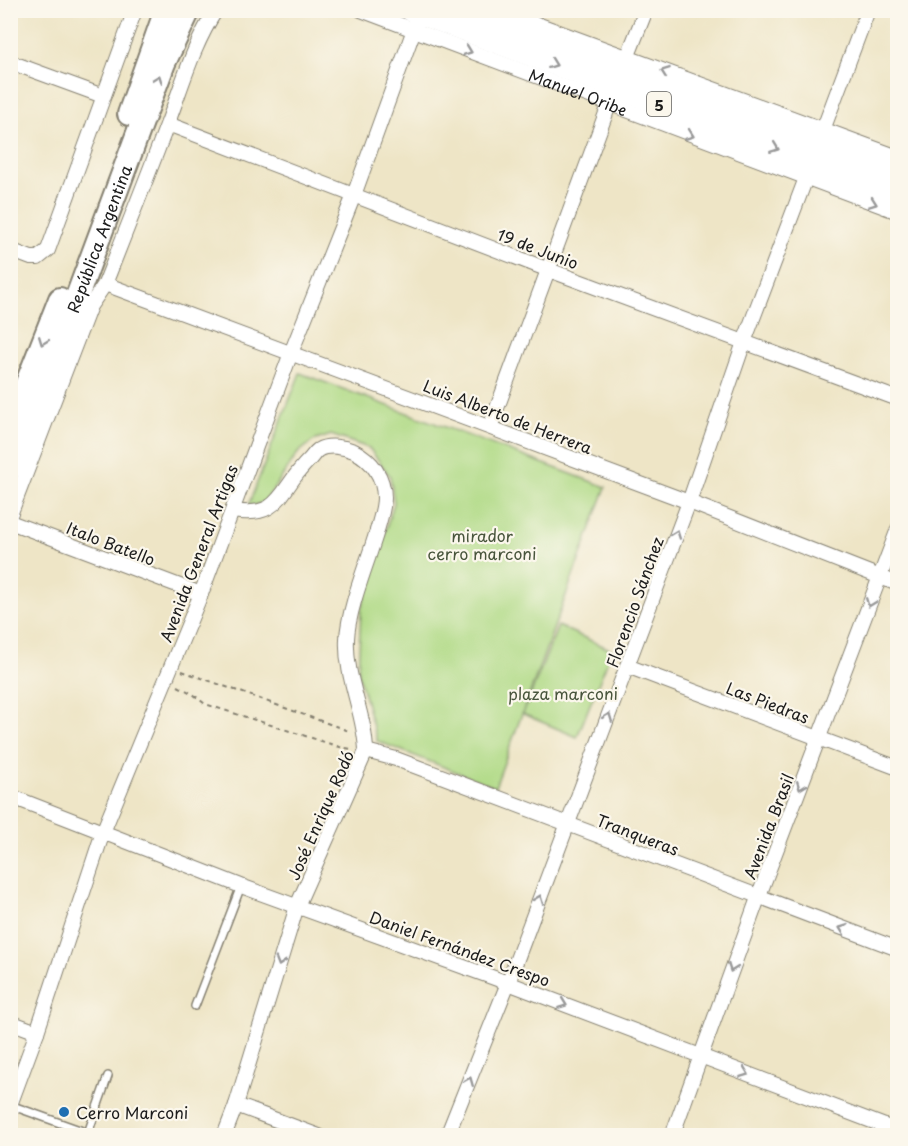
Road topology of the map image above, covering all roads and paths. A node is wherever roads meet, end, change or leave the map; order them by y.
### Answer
1 (135, 10) edge
2 (166, 10) edge
3 (189, 10) edge
4 (216, 10) edge
5 (362, 10) edge
6 (457, 10) edge
7 (499, 10) edge
8 (646, 10) edge
9 (868, 10) edge
10 (415, 18) edge
11 (627, 58) junction
12 (10, 62) edge
13 (103, 96) junction
14 (609, 105) junction
15 (168, 124) junction
16 (823, 130) junction
17 (897, 156) edge
18 (897, 174) edge
19 (806, 178) junction
20 (897, 194) edge
21 (354, 195) junction
22 (897, 212) edge
23 (10, 250) edge
24 (549, 270) junction
25 (105, 284) junction
26 (744, 342) junction
27 (291, 353) junction
28 (897, 399) edge
29 (10, 426) edge
30 (490, 427) junction
31 (10, 468) edge
32 (688, 502) junction
33 (233, 511) junction
34 (10, 514) edge
35 (10, 522) edge
36 (897, 529) edge
37 (880, 577) junction
38 (897, 584) edge
39 (201, 594) junction
40 (627, 666) junction
41 (171, 667) junction
42 (166, 681) junction
43 (366, 737) junction
44 (819, 739) junction
45 (366, 752) junction
46 (897, 768) edge
47 (10, 796) edge
48 (568, 824) junction
49 (103, 832) junction
50 (241, 886) junction
51 (758, 898) junction
52 (297, 906) junction
53 (897, 949) edge
54 (508, 983) junction
55 (195, 1006) dead end
56 (10, 1022) edge
57 (37, 1032) junction
58 (701, 1056) junction
59 (108, 1076) dead end
60 (10, 1105) edge
61 (236, 1105) junction
62 (897, 1131) edge
63 (224, 1136) edge
64 (319, 1136) edge
65 (447, 1136) edge
66 (672, 1136) edge

1 - 13 street
2 -> 29 highway, República Argentina
31 -> 3 highway, República Argentina
4 - 15 street
5 - 10 street, Manuel Oribe
6 - 18 highway, Manuel Oribe / 5
7 - 11 street
8 - 11 street
9 - 16 street
10 -> 14 street, Manuel Oribe
10 -> 20 highway, Manuel Oribe / 5
10 - 21 street, Avenida General Artigas
16 -> 11 street
12 - 13 street
13 - 23 street
14 -> 19 street, Manuel Oribe
14 - 24 street
15 - 21 street, 19 de Junio
15 - 25 street
16 - 17 street
19 -> 22 street, Manuel Oribe
19 - 26 street, Florencio Sánchez
21 - 24 street, 19 de Junio
21 - 27 street, Avenida General Artigas
24 - 26 street, 19 de Junio
24 - 30 street
25 - 27 street, Luis Alberto de Herrera
25 - 34 street
26 - 28 street, 19 de Junio
26 - 32 street, Florencio Sánchez
27 - 30 street, Luis Alberto de Herrera
27 - 33 street, Avenida General Artigas
30 - 32 street, Luis Alberto de Herrera
32 - 37 street, Luis Alberto de Herrera
40 -> 32 street, Florencio Sánchez
33 - 39 street, Avenida General Artigas
33 - 43 street, José Enrique Rodó
35 - 39 street, Italo Batello
36 - 37 street, Avenida Brasil
37 - 38 street, Luis Alberto de Herrera
37 -> 44 street, Avenida Brasil
39 - 41 street, Avenida General Artigas
40 - 44 street, Las Piedras
48 -> 40 street, Florencio Sánchez
41 - 42 street, Avenida General Artigas
41 - 43 path
42 - 45 path
42 - 49 street, Avenida General Artigas
43 - 45 street, José Enrique Rodó
44 - 46 street, Las Piedras
44 -> 51 street, Avenida Brasil
45 - 48 street, Tranqueras
45 - 52 street, José Enrique Rodó
47 - 49 street, Daniel Fernández Crespo
48 - 51 street, Tranqueras
54 -> 48 street, Florencio Sánchez
49 - 50 street, Daniel Fernández Crespo
49 - 57 street, Avenida General Artigas
50 - 52 street, Daniel Fernández Crespo
50 - 55 lane
53 -> 51 street, Tranqueras
51 -> 58 street, Avenida Brasil
52 - 54 street, Daniel Fernández Crespo
52 -> 61 street, José Enrique Rodó
54 -> 58 street, Daniel Fernández Crespo
65 -> 54 street, Florencio Sánchez
56 - 57 street
57 - 60 street, Avenida General Artigas
58 -> 62 street, Daniel Fernández Crespo
58 - 66 street, Avenida Brasil
59 - 60 lane
61 - 63 street, José Enrique Rodó
61 - 64 street

